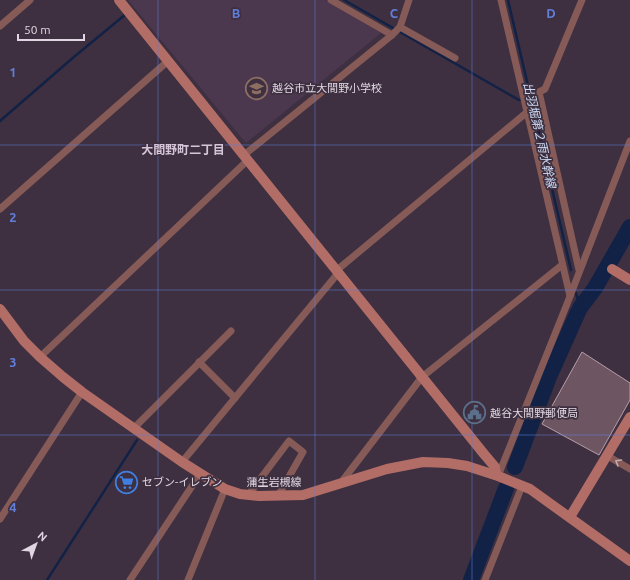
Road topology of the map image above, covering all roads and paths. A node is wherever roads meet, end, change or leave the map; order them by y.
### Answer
1 (30, 0) edge
2 (118, 0) edge
3 (331, 0) edge
4 (409, 0) edge
5 (501, 0) edge
6 (582, 0) edge
7 (0, 26) edge
8 (400, 27) junction
9 (392, 35) junction
10 (455, 58) dead end
11 (168, 61) junction
12 (526, 113) junction
13 (630, 141) edge
14 (246, 158) junction
15 (0, 209) edge
16 (562, 265) junction
17 (612, 269) dead end
18 (579, 270) junction
19 (338, 271) junction
20 (630, 280) edge
21 (570, 297) junction
22 (0, 309) edge
23 (3, 320) edge
24 (231, 331) dead end
25 (40, 357) junction
26 (199, 362) junction
27 (422, 377) junction
28 (82, 392) junction
29 (235, 398) junction
30 (630, 416) edge
31 (134, 428) junction
32 (606, 455) junction
33 (182, 462) junction
34 (630, 469) edge
35 (200, 474) junction
36 (497, 476) junction
37 (340, 484) junction
38 (522, 486) junction
39 (225, 489) junction
40 (248, 495) junction
41 (278, 496) junction
42 (570, 517) junction
43 (0, 518) edge
44 (630, 561) edge
45 (130, 580) edge
46 (188, 580) edge
47 (485, 580) edge

1 - 7 street
2 - 11 street
3 - 9 street
4 - 8 street
5 - 12 street
6 - 18 street
8 - 9 street
8 - 10 street
9 - 14 street
11 - 14 street
11 - 15 street
12 - 16 street
12 - 19 street
13 - 18 street
14 - 19 street
14 - 25 street
16 - 21 street
16 - 27 street
17 - 20 street
18 - 21 street
19 - 27 street
19 - 29 street
21 - 36 street
22 - 23 street, 蒲生岩槻線
23 - 25 street, 蒲生岩槻線
24 - 26 street
25 - 28 street, 蒲生岩槻線
26 - 29 street
26 - 31 street
27 - 36 street
27 - 37 street
28 - 31 street, 蒲生岩槻線
28 - 43 street
29 - 33 street
30 - 32 street
31 - 33 street, 蒲生岩槻線
34 -> 32 street
32 - 42 street
33 - 35 street, 蒲生岩槻線
35 - 39 street, 蒲生岩槻線
35 - 45 street
36 - 37 street, 蒲生岩槻線
36 - 38 street, 蒲生岩槻線
37 - 41 street, 蒲生岩槻線
38 - 42 street, 蒲生岩槻線
38 - 47 street
39 - 40 street, 蒲生岩槻線
39 - 46 street
40 - 41 street, 蒲生岩槻線
40 - 41 street
42 - 44 street, 蒲生岩槻線

